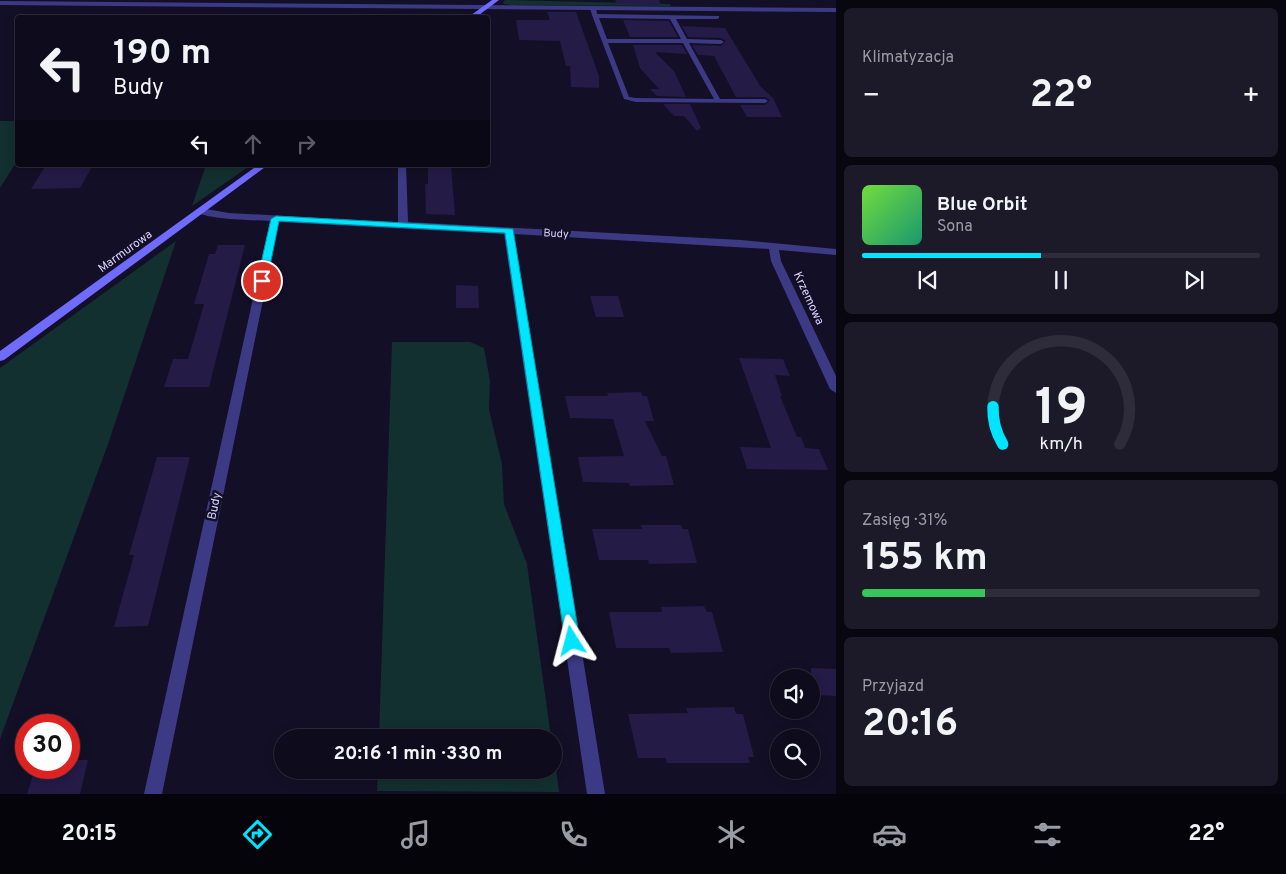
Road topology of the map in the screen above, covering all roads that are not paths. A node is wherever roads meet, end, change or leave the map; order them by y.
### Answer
1 (496, 0) edge
2 (0, 3) edge
3 (486, 7) junction
4 (593, 8) junction
5 (836, 10) edge
6 (474, 15) edge
7 (596, 16) junction
8 (672, 17) junction
9 (717, 17) dead end
10 (605, 41) junction
11 (685, 42) junction
12 (721, 42) dead end
13 (718, 101) junction
14 (765, 101) dead end
15 (261, 167) edge
16 (402, 167) edge
17 (200, 211) junction
18 (276, 219) junction
19 (402, 225) junction
20 (510, 231) junction
21 (774, 245) junction
22 (836, 252) edge
23 (0, 357) edge
24 (836, 389) edge
25 (153, 794) edge
26 (596, 794) edge

1 - 3 street
2 - 3 street
3 - 4 street
3 - 6 street
4 - 5 street
4 - 7 lane
7 - 8 lane
7 - 10 lane
8 - 9 lane
8 - 11 lane
10 - 11 lane
10 - 13 lane
11 - 12 lane
11 - 13 lane
13 - 14 lane
15 - 17 street, Marmurowa
16 - 19 street
17 - 18 street, Budy
17 - 23 street, Marmurowa
18 - 19 street, Budy
18 - 25 street, Budy
19 - 20 street, Budy
20 - 21 street, Budy
20 - 26 street
21 - 22 street, Budy
21 - 24 street, Krzemowa

